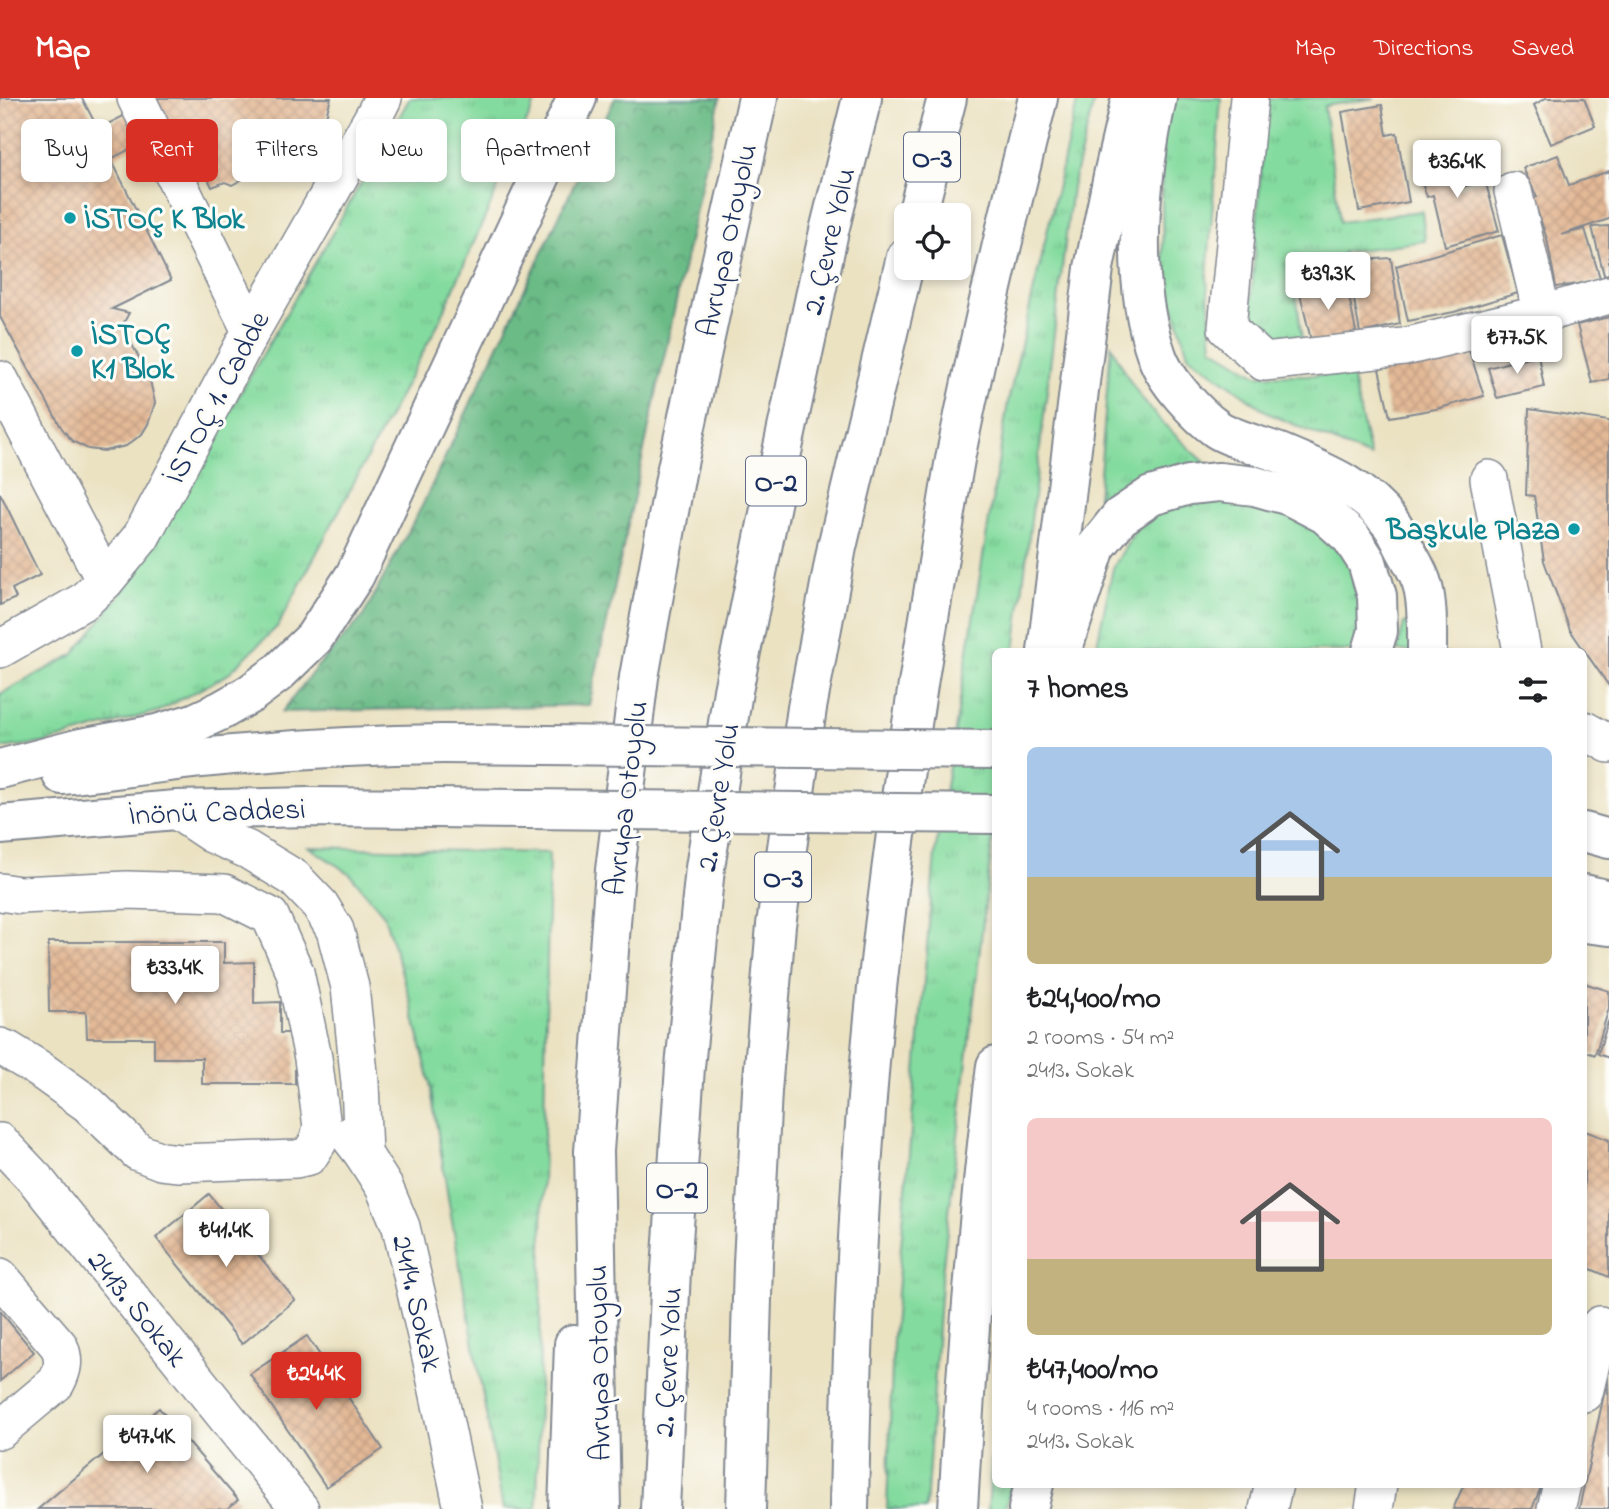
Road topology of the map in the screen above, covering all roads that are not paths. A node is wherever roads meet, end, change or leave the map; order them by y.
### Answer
1 (136, 98) edge
2 (383, 98) edge
3 (577, 98) edge
4 (758, 98) edge
5 (862, 98) edge
6 (947, 98) edge
7 (1038, 98) edge
8 (1131, 98) edge
9 (1157, 98) edge
10 (1249, 98) edge
11 (1514, 191) dead end
12 (920, 203) edge
13 (901, 280) edge
14 (1609, 295) edge
15 (1542, 314) junction
16 (251, 331) junction
17 (2, 388) edge
18 (1489, 479) dead end
19 (105, 581) junction
20 (1047, 648) edge
21 (1063, 648) edge
22 (1373, 648) edge
23 (1427, 648) edge
24 (1521, 648) edge
25 (0, 649) edge
26 (1587, 732) edge
27 (1609, 744) edge
28 (992, 750) edge
29 (0, 769) edge
30 (0, 779) edge
31 (176, 810) junction
32 (992, 814) edge
33 (0, 825) edge
34 (1587, 833) edge
35 (1609, 839) edge
36 (0, 892) edge
37 (1587, 895) edge
38 (1609, 900) edge
39 (1587, 923) edge
40 (1609, 926) edge
41 (0, 1046) edge
42 (992, 1097) edge
43 (323, 1127) junction
44 (0, 1142) edge
45 (594, 1151) junction
46 (363, 1154) junction
47 (0, 1277) edge
48 (1598, 1326) edge
49 (1587, 1379) edge
50 (0, 1430) edge
51 (1033, 1488) edge
52 (1273, 1488) edge
53 (1377, 1488) edge
54 (1561, 1488) edge
55 (300, 1509) edge
56 (463, 1509) edge
57 (568, 1509) edge
58 (601, 1509) edge
59 (660, 1509) edge
60 (747, 1509) edge
61 (849, 1509) edge
62 (958, 1509) edge
63 (1028, 1509) edge
64 (1268, 1509) edge
65 (1374, 1509) edge
66 (1556, 1509) edge

1 - 16 street
2 - 16 street, İSTOÇ 1. Cadde
3 - 29 main road
4 - 45 main road, Avrupa Otoyolu
5 - 59 main road, 2. Çevre Yolu / O-2
6 - 12 main road, O-3
7 - 61 main road
8 - 20 main road
9 - 23 main road
10 - 15 street
11 - 15 street
13 - 60 main road, O-3
14 - 15 street
16 - 19 street, İSTOÇ 1. Cadde
17 - 19 street
18 - 24 street
19 - 25 street, İSTOÇ 1. Cadde
21 - 22 main road
26 - 27 street
28 - 30 main road, bridge
31 - 32 main road, İnönü Caddesi, bridge
31 - 33 main road, İnönü Caddesi
31 - 46 street
34 - 35 main road
36 - 43 street
37 - 38 main road
39 - 40 main road
41 - 43 street
42 - 62 main road
43 - 46 street, 2414. Sokak
44 - 55 street, 2413. Sokak
45 - 57 main road
45 - 58 main road, Avrupa Otoyolu
46 - 56 street, 2414. Sokak
47 - 50 street
48 - 49 street
51 - 63 main road
52 - 64 street
53 - 65 street
54 - 66 street

